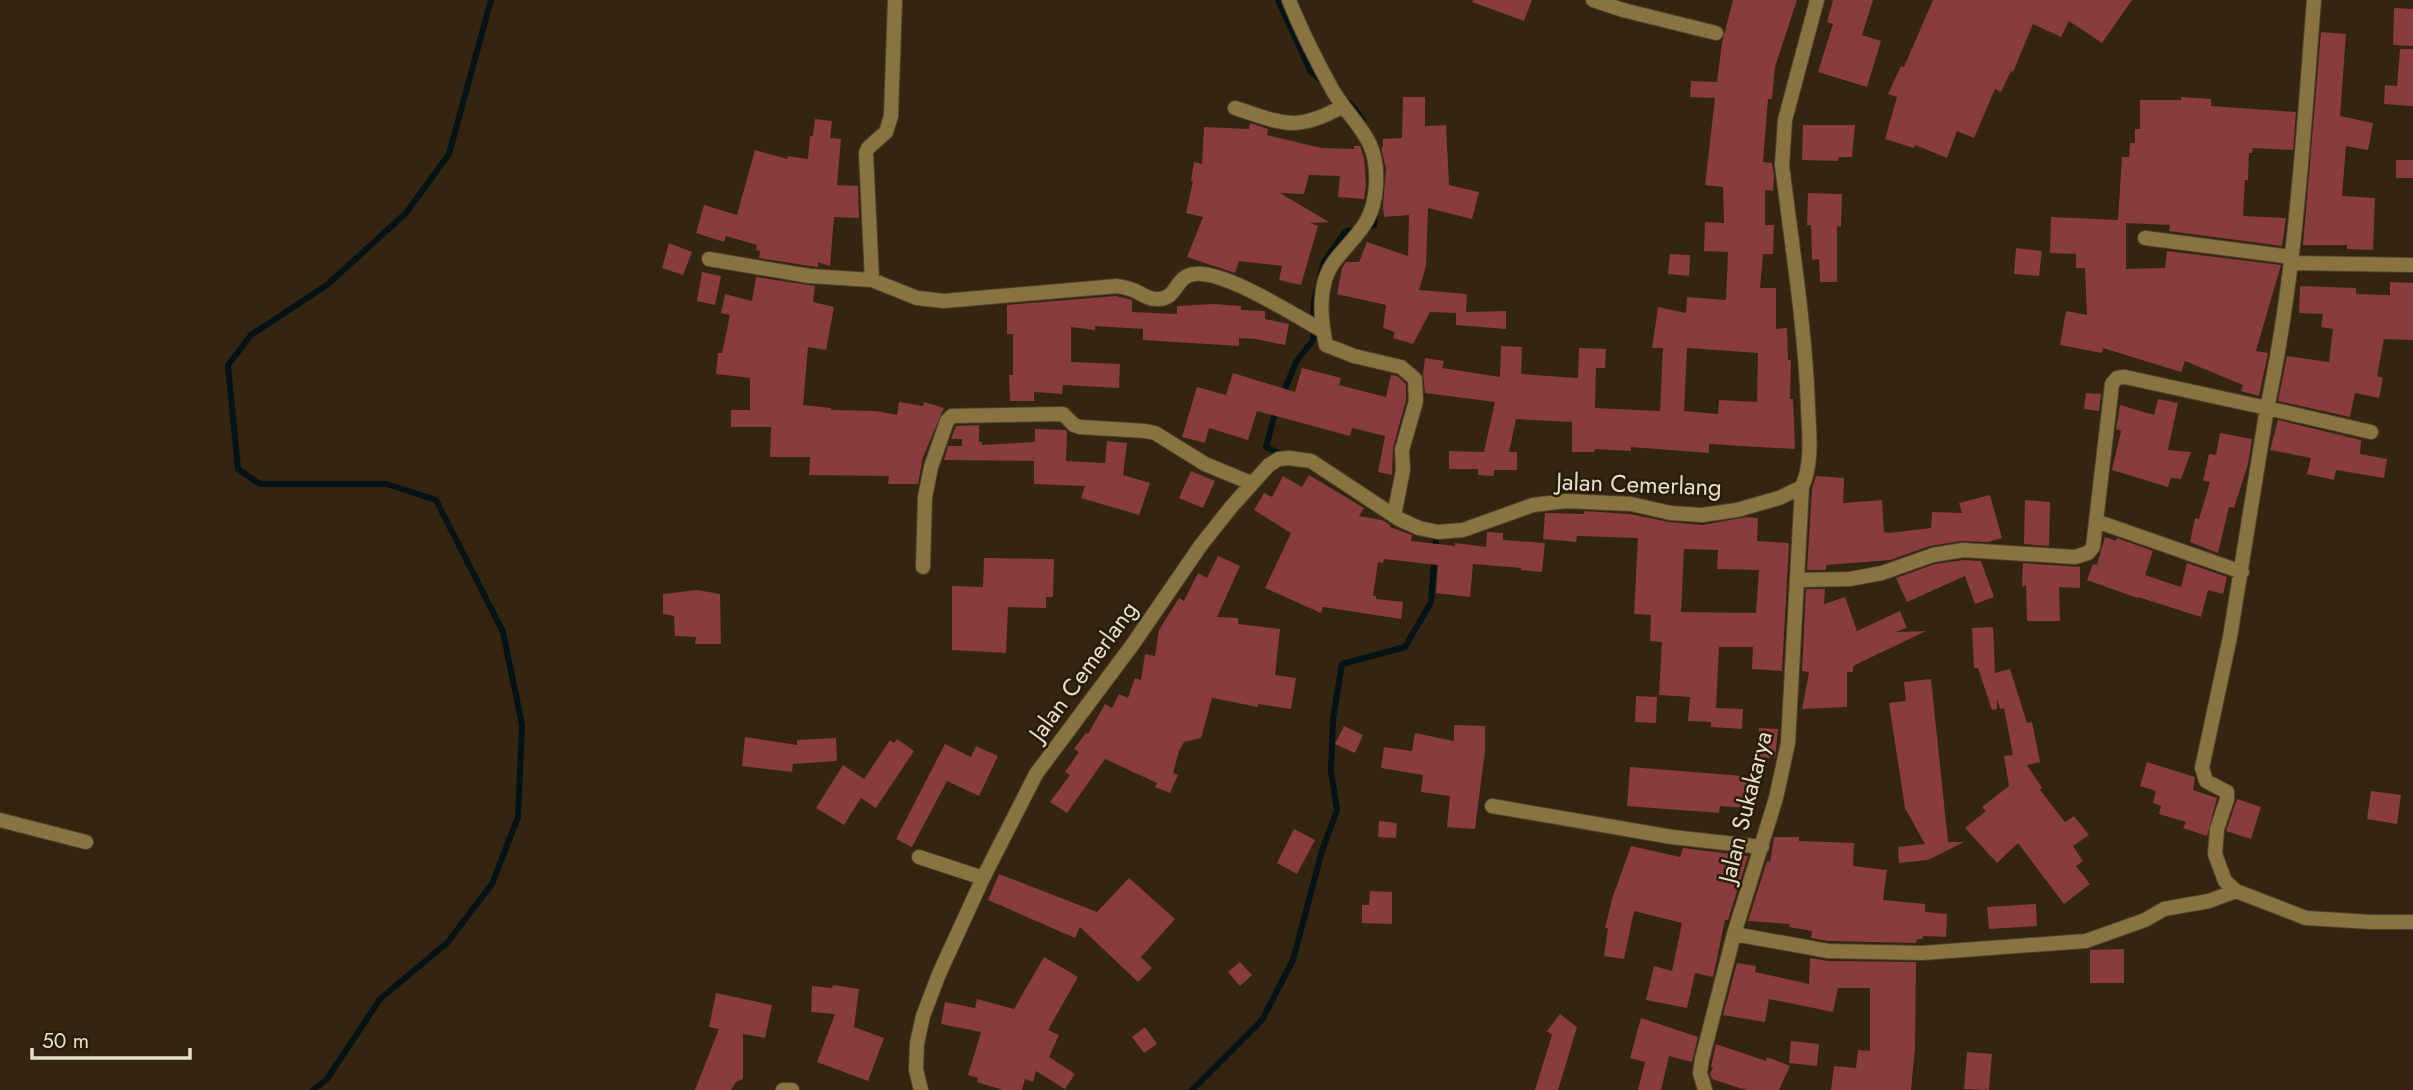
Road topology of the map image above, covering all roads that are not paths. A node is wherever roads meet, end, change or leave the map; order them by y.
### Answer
1 (895, 0) edge
2 (1289, 0) edge
3 (1593, 0) edge
4 (1817, 0) edge
5 (2314, 0) edge
6 (1716, 33) dead end
7 (1343, 106) junction
8 (1235, 108) dead end
9 (2144, 238) dead end
10 (709, 259) dead end
11 (2292, 260) junction
12 (2413, 265) edge
13 (872, 280) junction
14 (1323, 331) junction
15 (2267, 408) junction
16 (2371, 432) dead end
17 (1251, 483) junction
18 (1802, 487) junction
19 (1394, 516) junction
20 (2096, 521) junction
21 (923, 567) dead end
22 (2242, 572) junction
23 (1798, 580) junction
24 (1492, 806) dead end
25 (0, 820) edge
26 (86, 842) dead end
27 (1762, 846) junction
28 (919, 857) dead end
29 (983, 878) junction
30 (2236, 891) junction
31 (2413, 922) edge
32 (1734, 934) junction
33 (783, 1090) edge
34 (792, 1090) edge
35 (921, 1090) edge
36 (1704, 1090) edge

1 - 13 street
2 - 7 street
3 - 6 street
4 - 18 street
5 - 11 street
7 - 8 street
7 - 14 street
9 - 11 street
10 - 13 street
11 - 12 street
11 - 15 street
13 - 14 street
14 - 19 street
15 - 16 street
15 - 20 street
15 - 22 street
17 - 19 street, Jalan Cemerlang
17 - 21 street
17 - 29 street, Jalan Cemerlang
18 - 19 street, Jalan Cemerlang
18 - 23 street, Jalan Sukakarya
20 - 22 street
20 - 23 street
22 - 30 street
23 - 27 street, Jalan Sukakarya
24 - 27 street
25 - 26 street
27 - 32 street, Jalan Sukakarya
28 - 29 street
29 - 35 street, Jalan Cemerlang
30 - 31 street
30 - 32 street
32 - 36 street, Jalan Sukakarya
33 - 34 street

